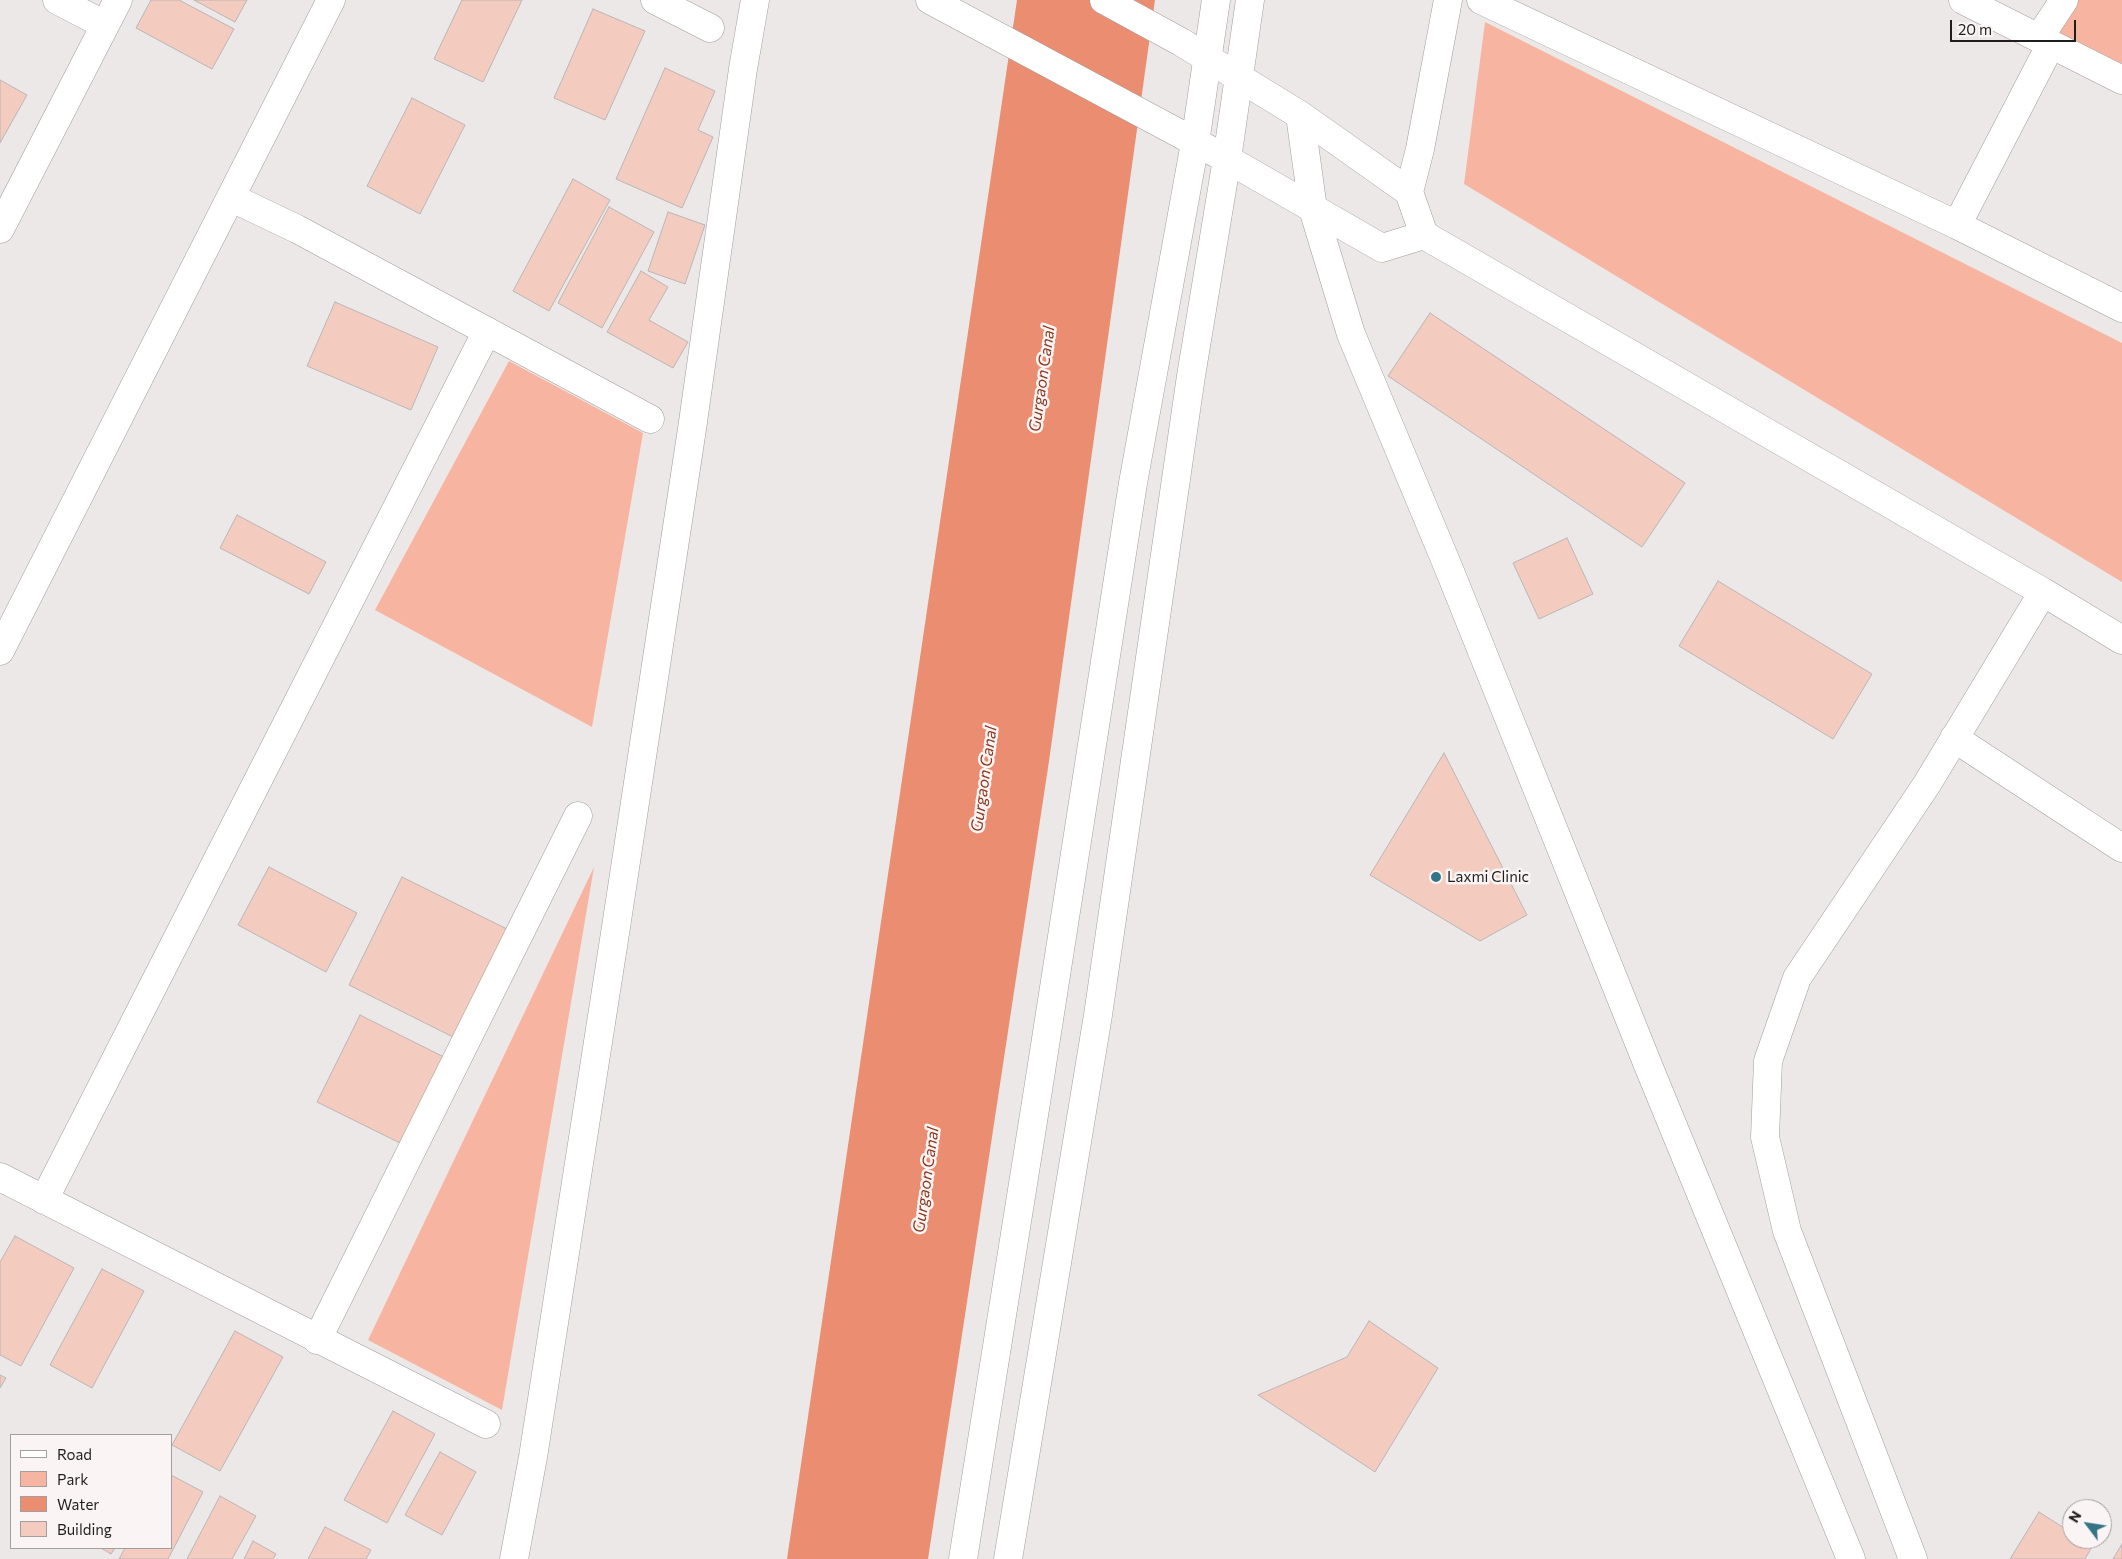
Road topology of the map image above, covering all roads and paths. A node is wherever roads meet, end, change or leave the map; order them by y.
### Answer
1 (57, 0) edge
2 (118, 0) edge
3 (331, 0) edge
4 (655, 0) edge
5 (755, 0) edge
6 (930, 0) edge
7 (1104, 0) edge
8 (1216, 0) edge
9 (1250, 0) edge
10 (1448, 0) edge
11 (1481, 0) edge
12 (1963, 0) edge
13 (2064, 0) edge
14 (105, 25) junction
15 (710, 28) dead end
16 (2045, 41) junction
17 (1209, 59) junction
18 (1239, 78) junction
19 (2122, 80) edge
20 (1300, 115) junction
21 (1196, 143) junction
22 (1227, 159) junction
23 (1409, 192) junction
24 (232, 198) junction
25 (1313, 209) junction
26 (1957, 225) junction
27 (0, 229) edge
28 (1424, 235) junction
29 (2122, 308) edge
30 (486, 330) junction
31 (650, 419) dead end
32 (2042, 592) junction
33 (2122, 640) edge
34 (0, 651) edge
35 (1954, 738) junction
36 (578, 816) dead end
37 (2122, 848) edge
38 (0, 1177) edge
39 (44, 1200) junction
40 (318, 1340) junction
41 (486, 1424) dead end
42 (514, 1559) edge
43 (963, 1559) edge
44 (1008, 1559) edge
45 (1851, 1559) edge
46 (1913, 1559) edge

1 - 14 street
2 - 14 street
3 - 24 street
4 - 15 street
5 - 42 street
6 - 21 street
7 - 17 street
8 - 17 street
9 - 18 street
10 - 23 street
11 - 26 street
12 - 16 street
13 - 16 street
14 - 27 street
16 - 19 street
16 - 26 street
17 - 18 street
17 - 21 street
18 - 20 street
18 - 22 street
20 - 23 street
20 - 25 street
21 - 22 street
21 - 43 street
22 - 25 street
22 - 44 street
23 - 28 street
24 - 30 street
24 - 34 street
25 - 28 street
25 - 45 street
26 - 29 street
28 - 32 street
30 - 31 street
30 - 39 street
32 - 33 street
32 - 35 street
35 - 37 street
35 - 46 street
36 - 40 street
38 - 39 street
39 - 40 street
40 - 41 street

